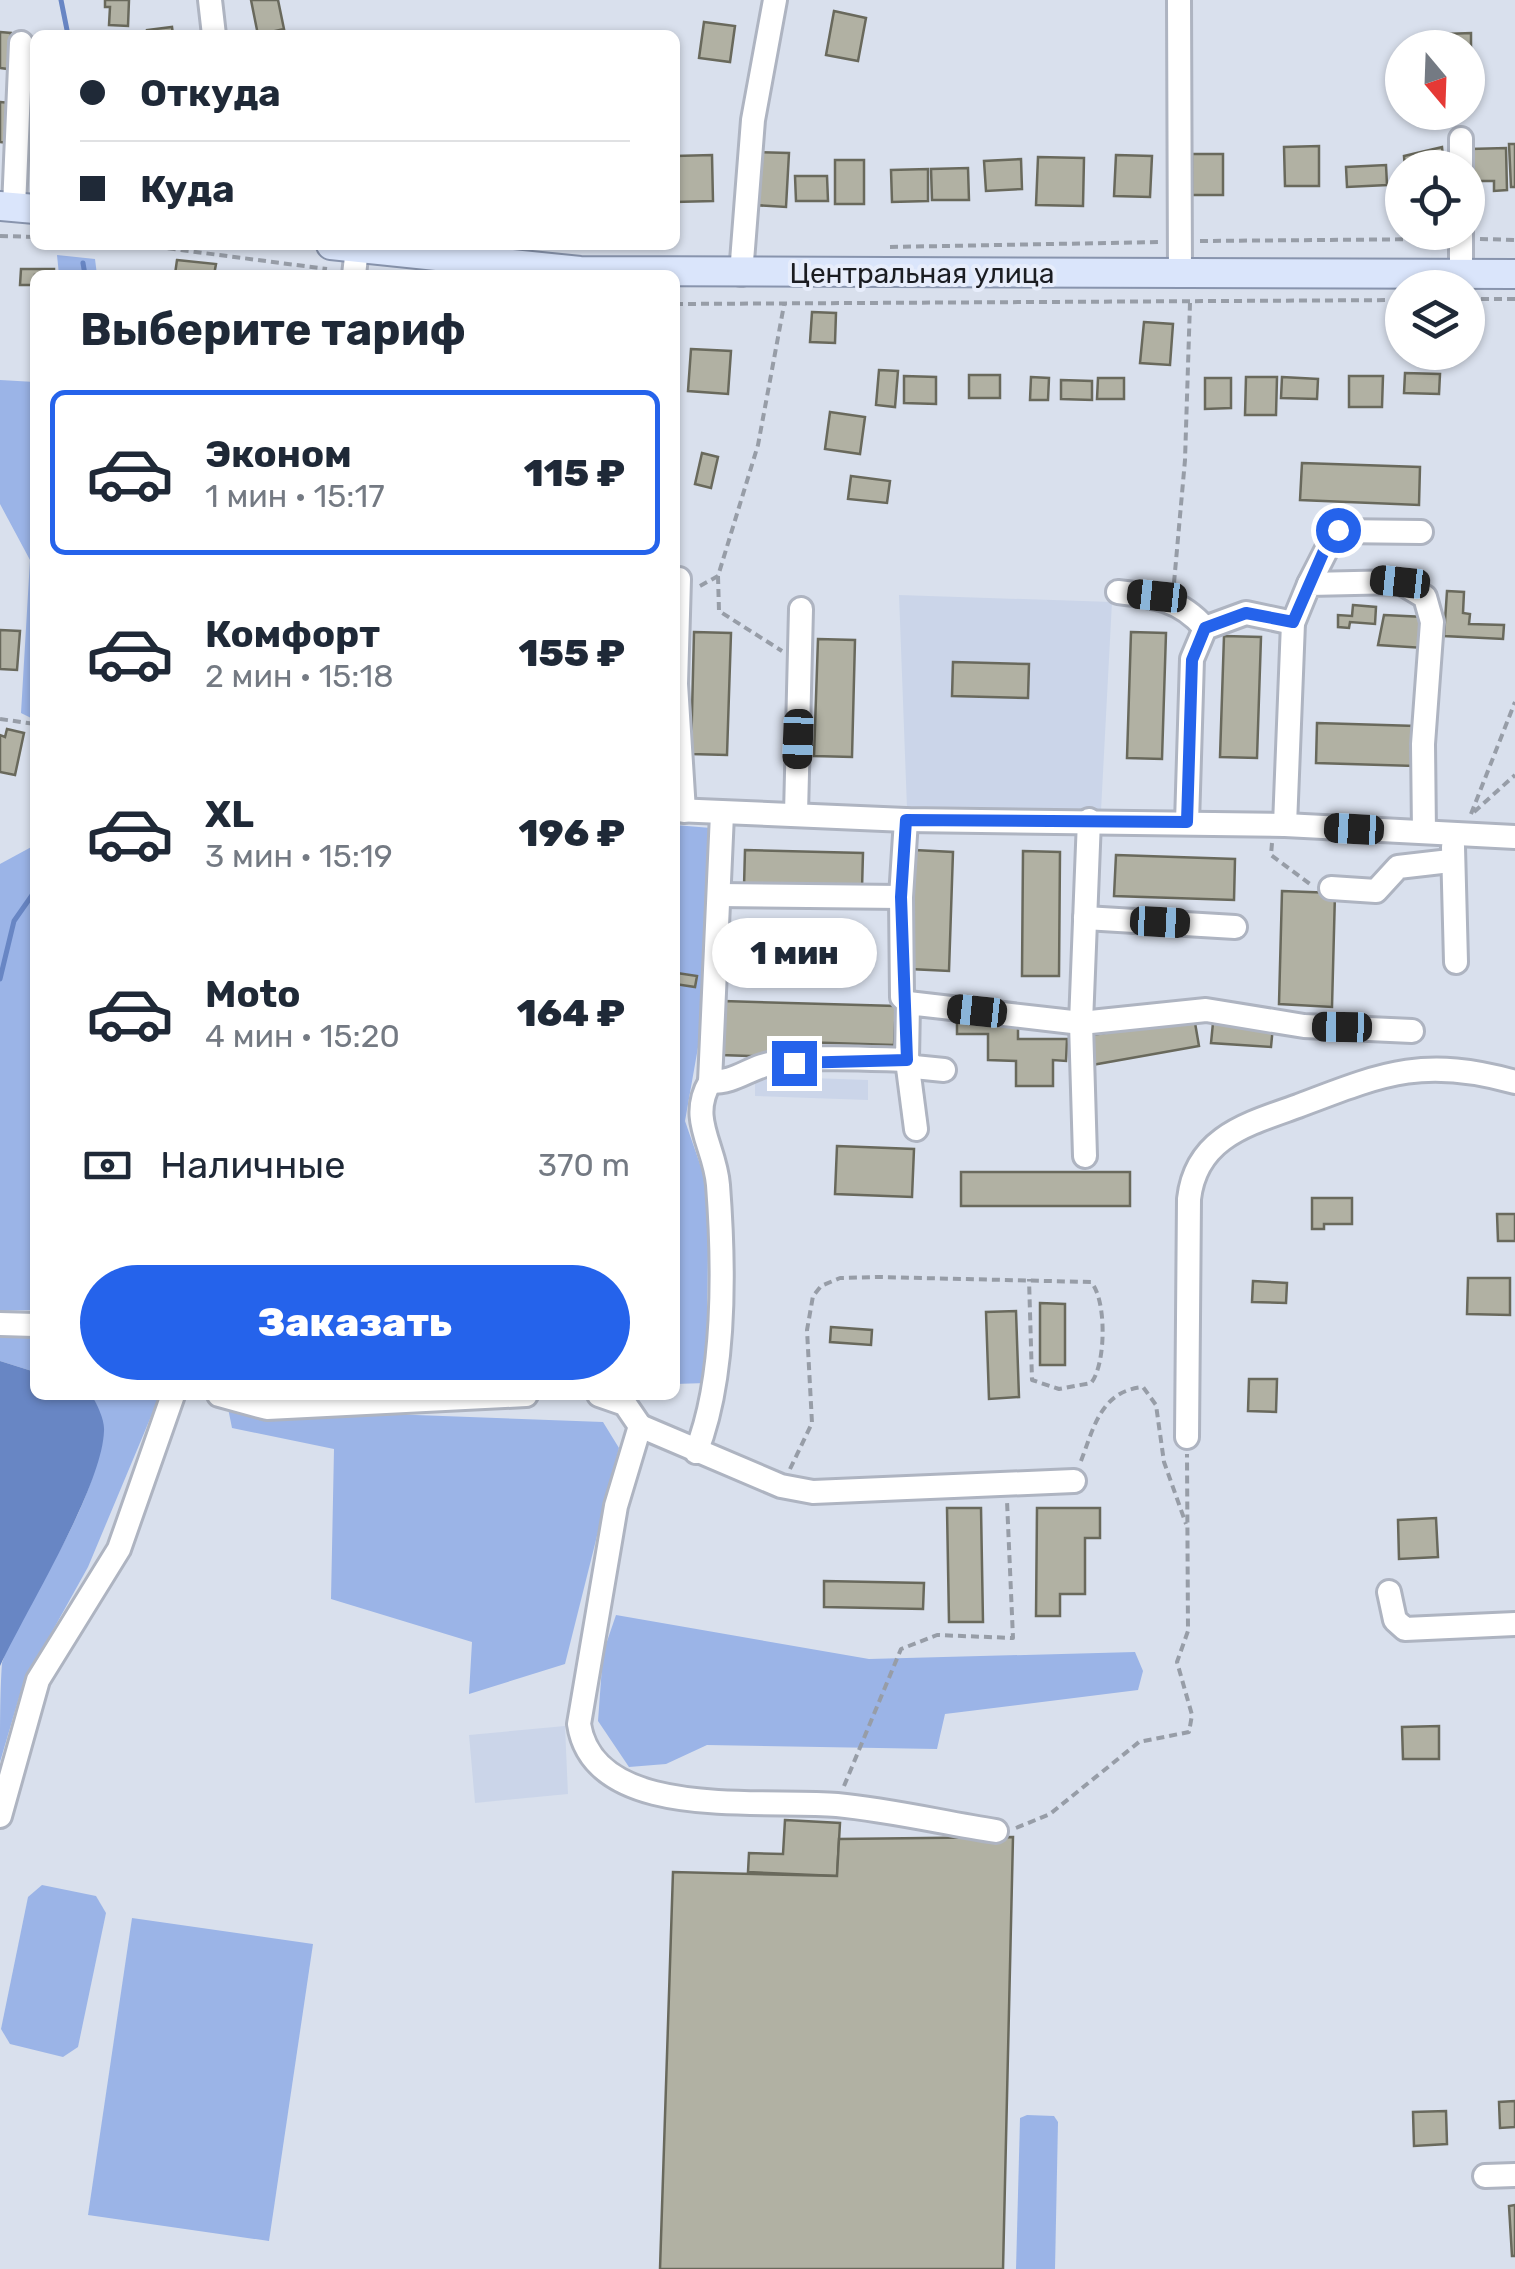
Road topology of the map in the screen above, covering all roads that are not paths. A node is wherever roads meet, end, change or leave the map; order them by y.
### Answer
1 (210, 0) edge
2 (775, 0) edge
3 (1178, 0) edge
4 (213, 30) edge
5 (21, 43) dead end
6 (1461, 139) dead end
7 (1461, 150) edge
8 (16, 207) edge
9 (349, 260) edge
10 (559, 270) edge
11 (680, 273) edge
12 (741, 274) junction
13 (1515, 274) edge
14 (1187, 282) junction
15 (1485, 282) edge
16 (1385, 286) edge
17 (1421, 532) dead end
18 (1308, 584) junction
19 (1118, 592) dead end
20 (802, 609) dead end
21 (1293, 622) junction
22 (1205, 628) junction
23 (680, 811) edge
24 (722, 814) junction
25 (796, 814) junction
26 (906, 820) junction
27 (1088, 820) junction
28 (1187, 822) junction
29 (1279, 825) junction
30 (1460, 829) junction
31 (1424, 832) junction
32 (1515, 838) edge
33 (1450, 861) junction
34 (1322, 887) road end
35 (719, 895) junction
36 (901, 897) junction
37 (1085, 918) junction
38 (1235, 927) dead end
39 (1456, 962) dead end
40 (908, 1003) junction
41 (1081, 1023) junction
42 (1412, 1032) dead end
43 (907, 1060) junction
44 (944, 1070) dead end
45 (710, 1082) junction
46 (1515, 1082) edge
47 (916, 1129) dead end
48 (1085, 1156) dead end
49 (0, 1324) edge
50 (30, 1325) edge
51 (171, 1400) edge
52 (238, 1400) edge
53 (427, 1400) edge
54 (614, 1400) edge
55 (640, 1426) junction
56 (1187, 1437) road end
57 (696, 1452) junction
58 (1074, 1481) road end
59 (1389, 1592) dead end
60 (1515, 1624) edge
61 (0, 1816) edge
62 (996, 1831) road end
63 (1515, 2175) edge
64 (1486, 2176) dead end

1 - 4 street
2 - 12 street
3 - 14 street
5 - 8 street
6 - 7 street
9 - 10 main road, Центральная улица
11 - 12 main road, Центральная улица
12 - 14 main road, Центральная улица
13 - 15 main road, Центральная улица
14 - 16 main road, Центральная улица
17 - 18 street
18 - 21 street
18 - 31 street
19 - 22 street
20 - 25 street
21 - 22 street
21 - 29 street
22 - 28 street
23 - 24 street
24 - 25 street
24 - 35 street
25 - 26 street
26 - 27 street
26 - 36 street
27 - 28 street
27 - 37 street
28 - 29 street
29 - 31 street
30 - 31 street
30 - 32 street
30 - 33 street
33 - 34 street
33 - 39 street
35 - 36 street
35 - 45 street
36 - 40 street
37 - 38 street
37 - 41 street
40 - 41 street
40 - 43 street
41 - 42 street
41 - 48 street
43 - 44 street
43 - 45 street
43 - 47 street
45 - 57 street
46 - 56 street
49 - 50 street
51 - 61 street
52 - 53 street
54 - 55 street
55 - 57 street
55 - 62 street
57 - 58 street
59 - 60 street
63 - 64 street

